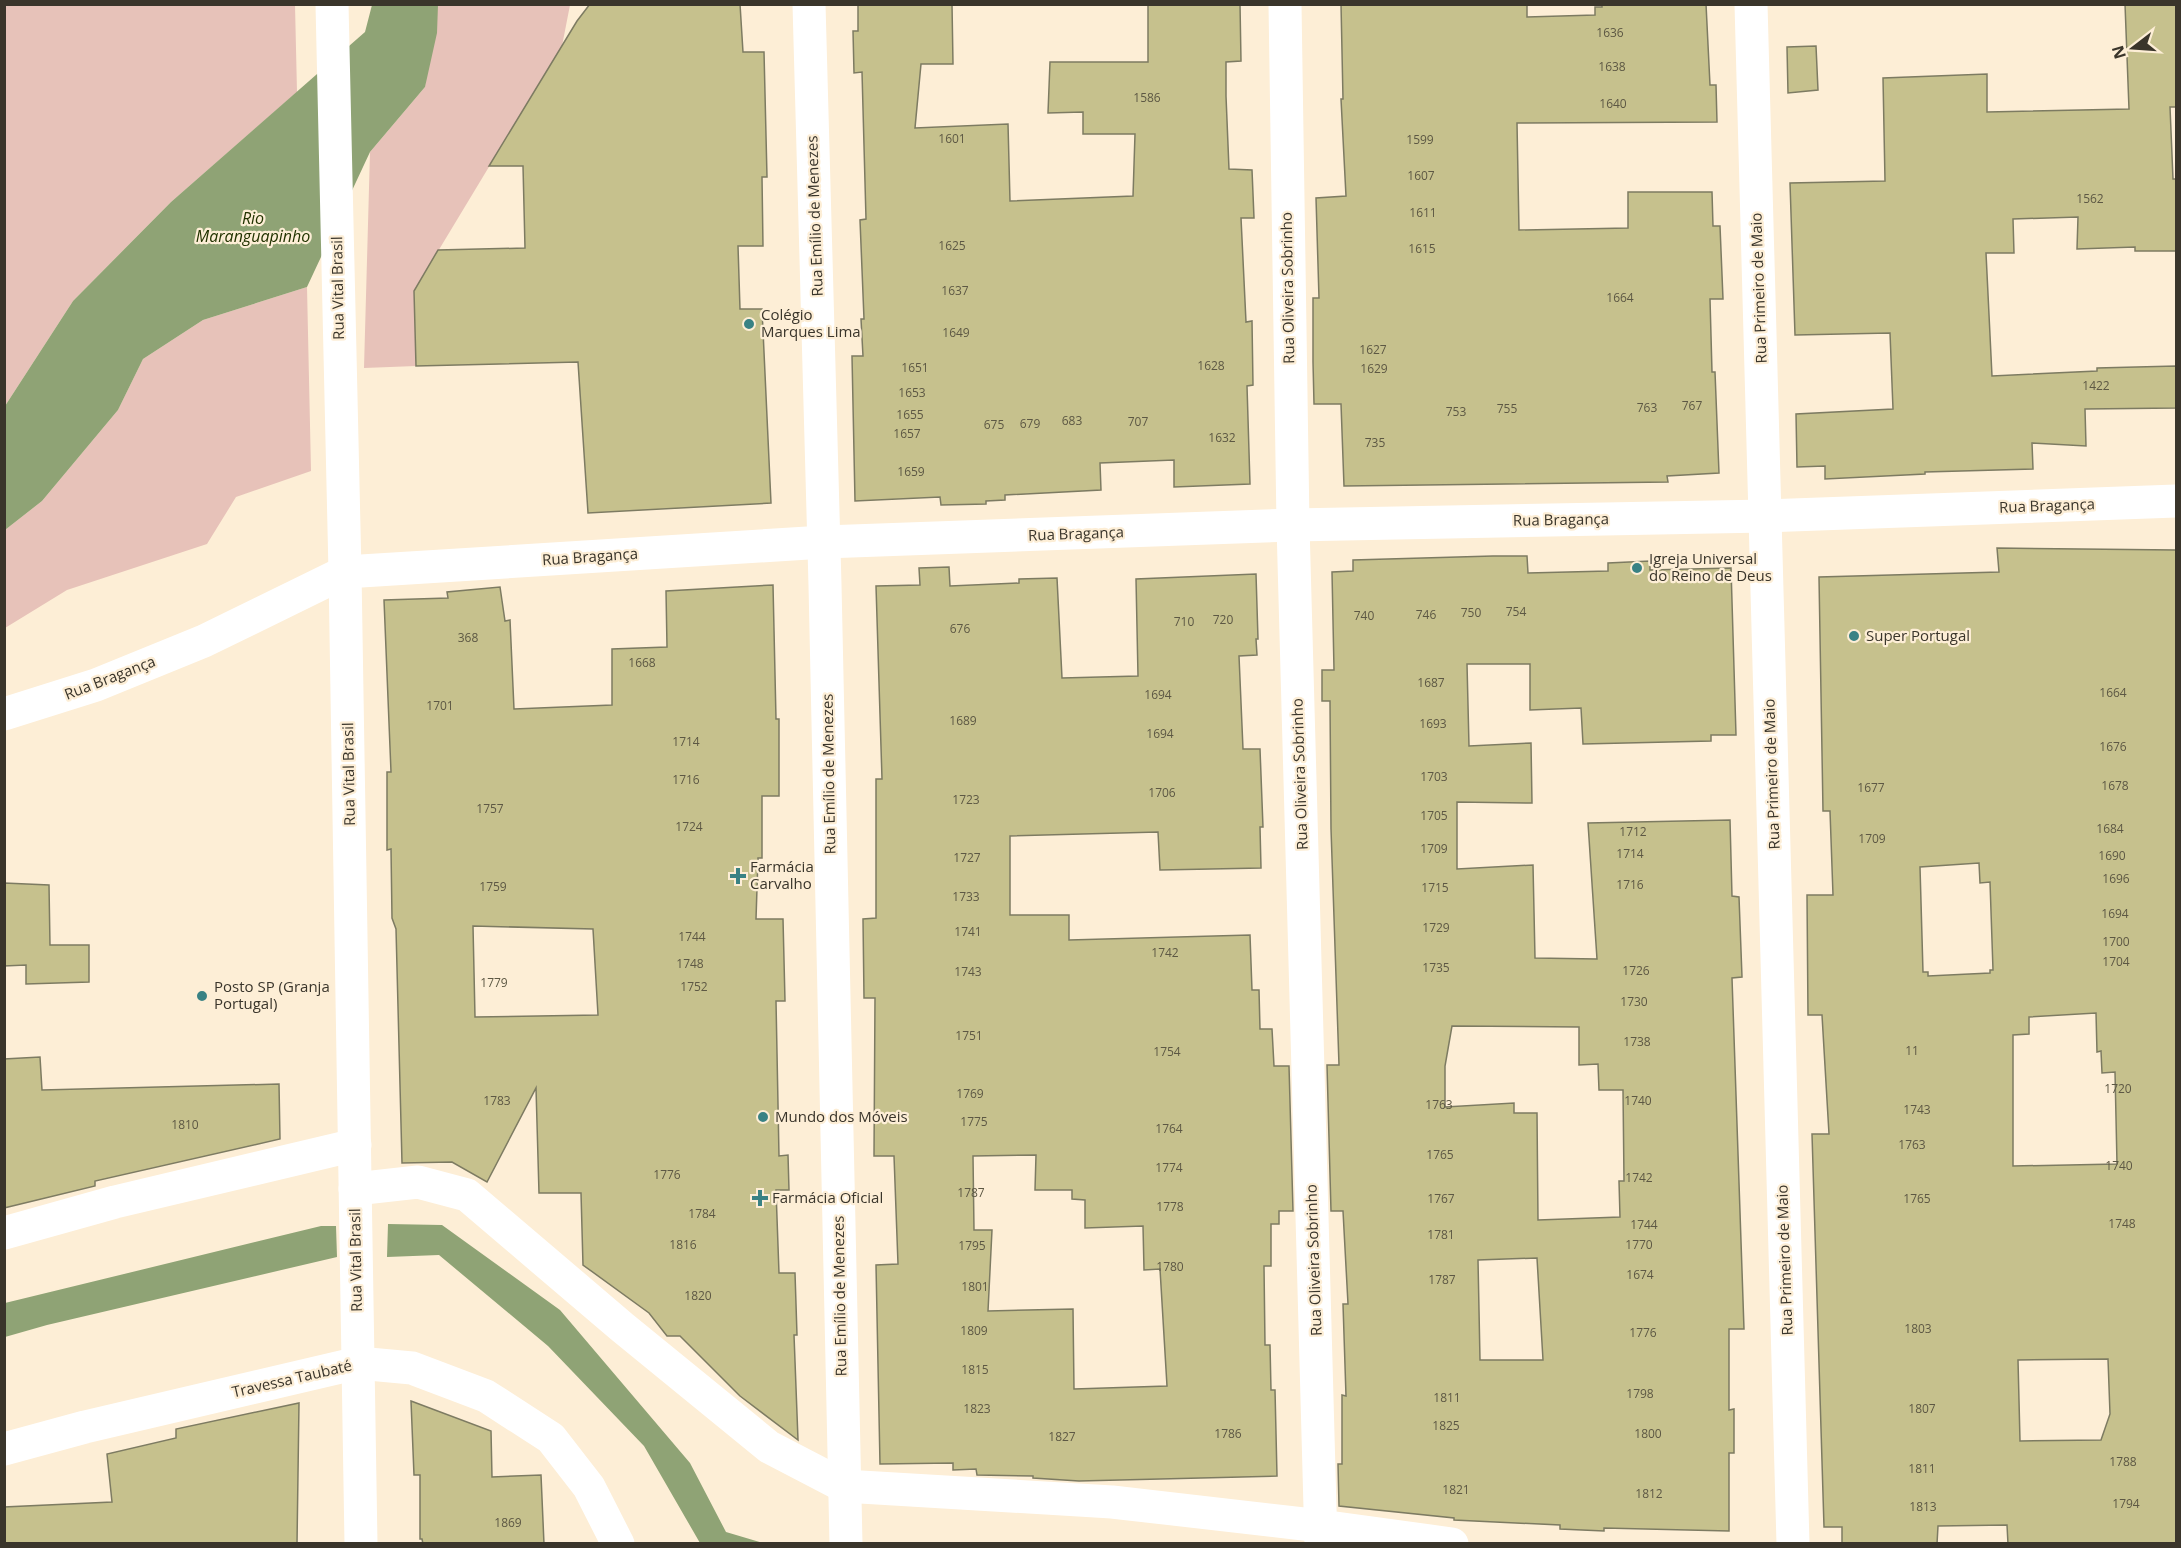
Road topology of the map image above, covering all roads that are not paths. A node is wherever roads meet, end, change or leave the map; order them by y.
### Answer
1 (809, 4) edge
2 (1285, 4) edge
3 (1751, 4) edge
4 (332, 12) edge
5 (2176, 501) edge
6 (1766, 516) junction
7 (1293, 525) junction
8 (824, 543) junction
9 (345, 572) junction
10 (4, 714) edge
11 (355, 1145) junction
12 (355, 1189) junction
13 (4, 1233) edge
14 (358, 1364) junction
15 (4, 1449) edge
16 (844, 1486) junction
17 (1321, 1535) edge
18 (361, 1544) edge
19 (618, 1544) edge
20 (846, 1544) edge
21 (1452, 1544) edge
22 (1792, 1544) edge

1 - 8 street, Rua Emílio de Menezes
2 - 7 street, Rua Oliveira Sobrinho
3 - 6 street, Rua Primeiro de Maio
4 - 9 street, Rua Vital Brasil
5 - 6 street, Rua Bragança
6 - 7 street, Rua Bragança
6 - 22 street, Rua Primeiro de Maio
7 - 8 street, Rua Bragança
7 - 17 street, Rua Oliveira Sobrinho
8 - 9 street, Rua Bragança
8 - 16 street, Rua Emílio de Menezes
9 - 10 street, Rua Bragança
9 - 11 street, Rua Vital Brasil
11 - 12 street, Rua Vital Brasil
11 - 13 street
12 - 14 street, Rua Vital Brasil
12 - 16 street
14 - 15 street, Travessa Taubaté
14 - 18 street, Rua Vital Brasil
14 - 19 street, Travessa Taubaté
16 - 17 street
16 - 20 street, Rua Emílio de Menezes
17 - 21 street

